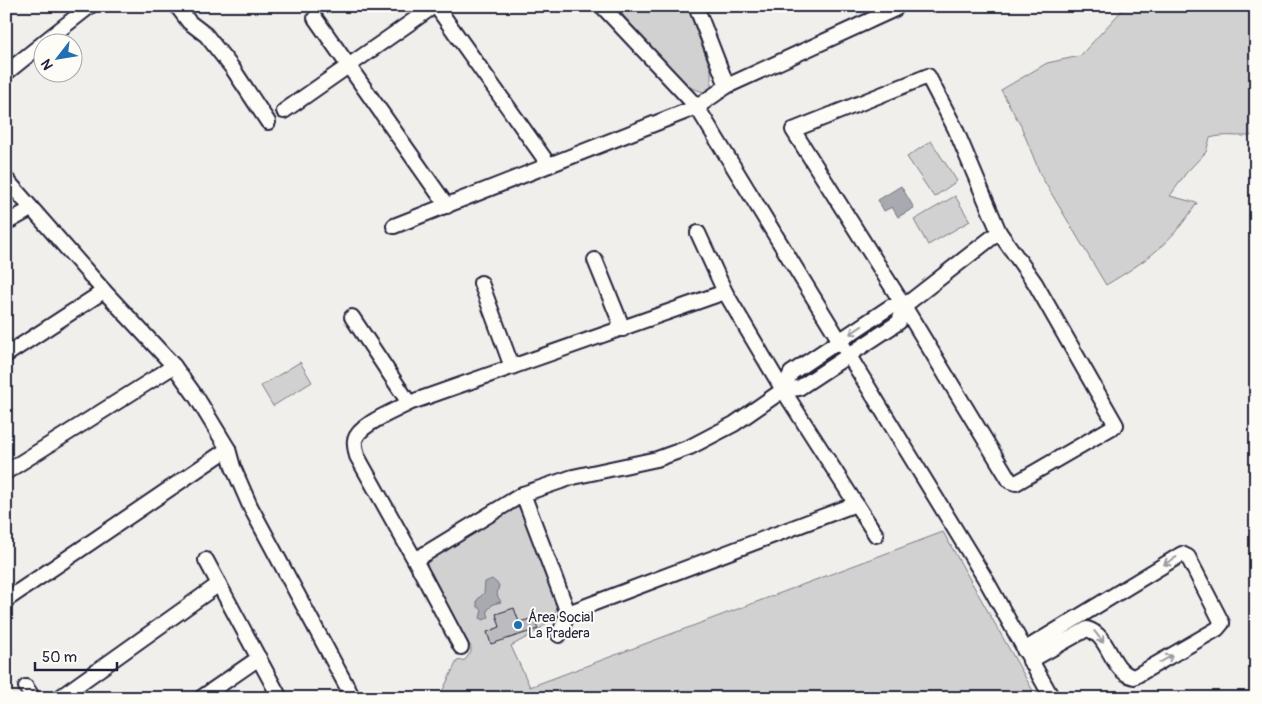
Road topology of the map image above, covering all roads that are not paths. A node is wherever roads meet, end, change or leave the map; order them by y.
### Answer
1 (90, 6) edge
2 (177, 6) edge
3 (435, 6) edge
4 (602, 6) edge
5 (696, 6) edge
6 (895, 9) dead end
7 (315, 18) dead end
8 (57, 32) edge
9 (32, 52) edge
10 (348, 66) junction
11 (6, 73) edge
12 (727, 86) junction
13 (697, 107) junction
14 (284, 111) dead end
15 (268, 122) dead end
16 (549, 165) junction
17 (6, 179) edge
18 (447, 206) junction
19 (32, 209) junction
20 (6, 223) edge
21 (394, 226) dead end
22 (999, 232) junction
23 (698, 233) dead end
24 (595, 260) dead end
25 (481, 283) dead end
26 (104, 291) junction
27 (725, 292) junction
28 (904, 306) junction
29 (352, 317) dead end
30 (623, 329) junction
31 (839, 341) junction
32 (6, 355) edge
33 (849, 357) junction
34 (174, 366) junction
35 (512, 367) junction
36 (783, 390) junction
37 (409, 403) junction
38 (228, 449) junction
39 (6, 472) edge
40 (523, 494) junction
41 (856, 504) junction
42 (876, 535) dead end
43 (206, 560) dead end
44 (414, 560) junction
45 (219, 584) junction
46 (6, 600) edge
47 (568, 613) junction
48 (560, 635) dead end
49 (461, 648) dead end
50 (1027, 655) junction
51 (259, 658) junction
52 (59, 698) edge
53 (201, 698) edge
54 (280, 698) edge
55 (353, 698) edge
56 (1052, 698) edge

1 - 8 street
2 - 15 street
3 - 10 street
3 - 16 street
4 - 13 street
5 - 12 street
6 - 12 street
7 - 10 street
9 - 11 street
10 - 14 street
10 - 18 street
12 - 13 street
13 - 16 street
13 - 31 street
16 - 18 street
17 - 19 street
18 - 21 street
19 - 20 street
19 - 26 street
22 - 28 street
22 - 28 street
22 - 28 street
23 - 27 street
24 - 30 street
25 - 35 street
26 - 32 street
26 - 34 street
27 - 30 street
27 - 36 street
28 -> 31 street
28 - 33 street
29 - 37 street
30 - 35 street
31 - 33 street
31 - 36 street
33 - 36 street
33 - 50 street
34 - 38 street
34 - 39 street
35 - 37 street
36 - 40 street
36 - 41 street
37 - 44 street
38 - 46 street
38 - 55 street
40 - 44 street
40 - 47 street
41 - 42 street
41 - 47 street
43 - 45 street
44 - 49 street
45 - 51 street
45 - 52 street
47 - 48 street
50 -> 50 street
50 - 56 street
51 - 53 street
51 - 54 street

